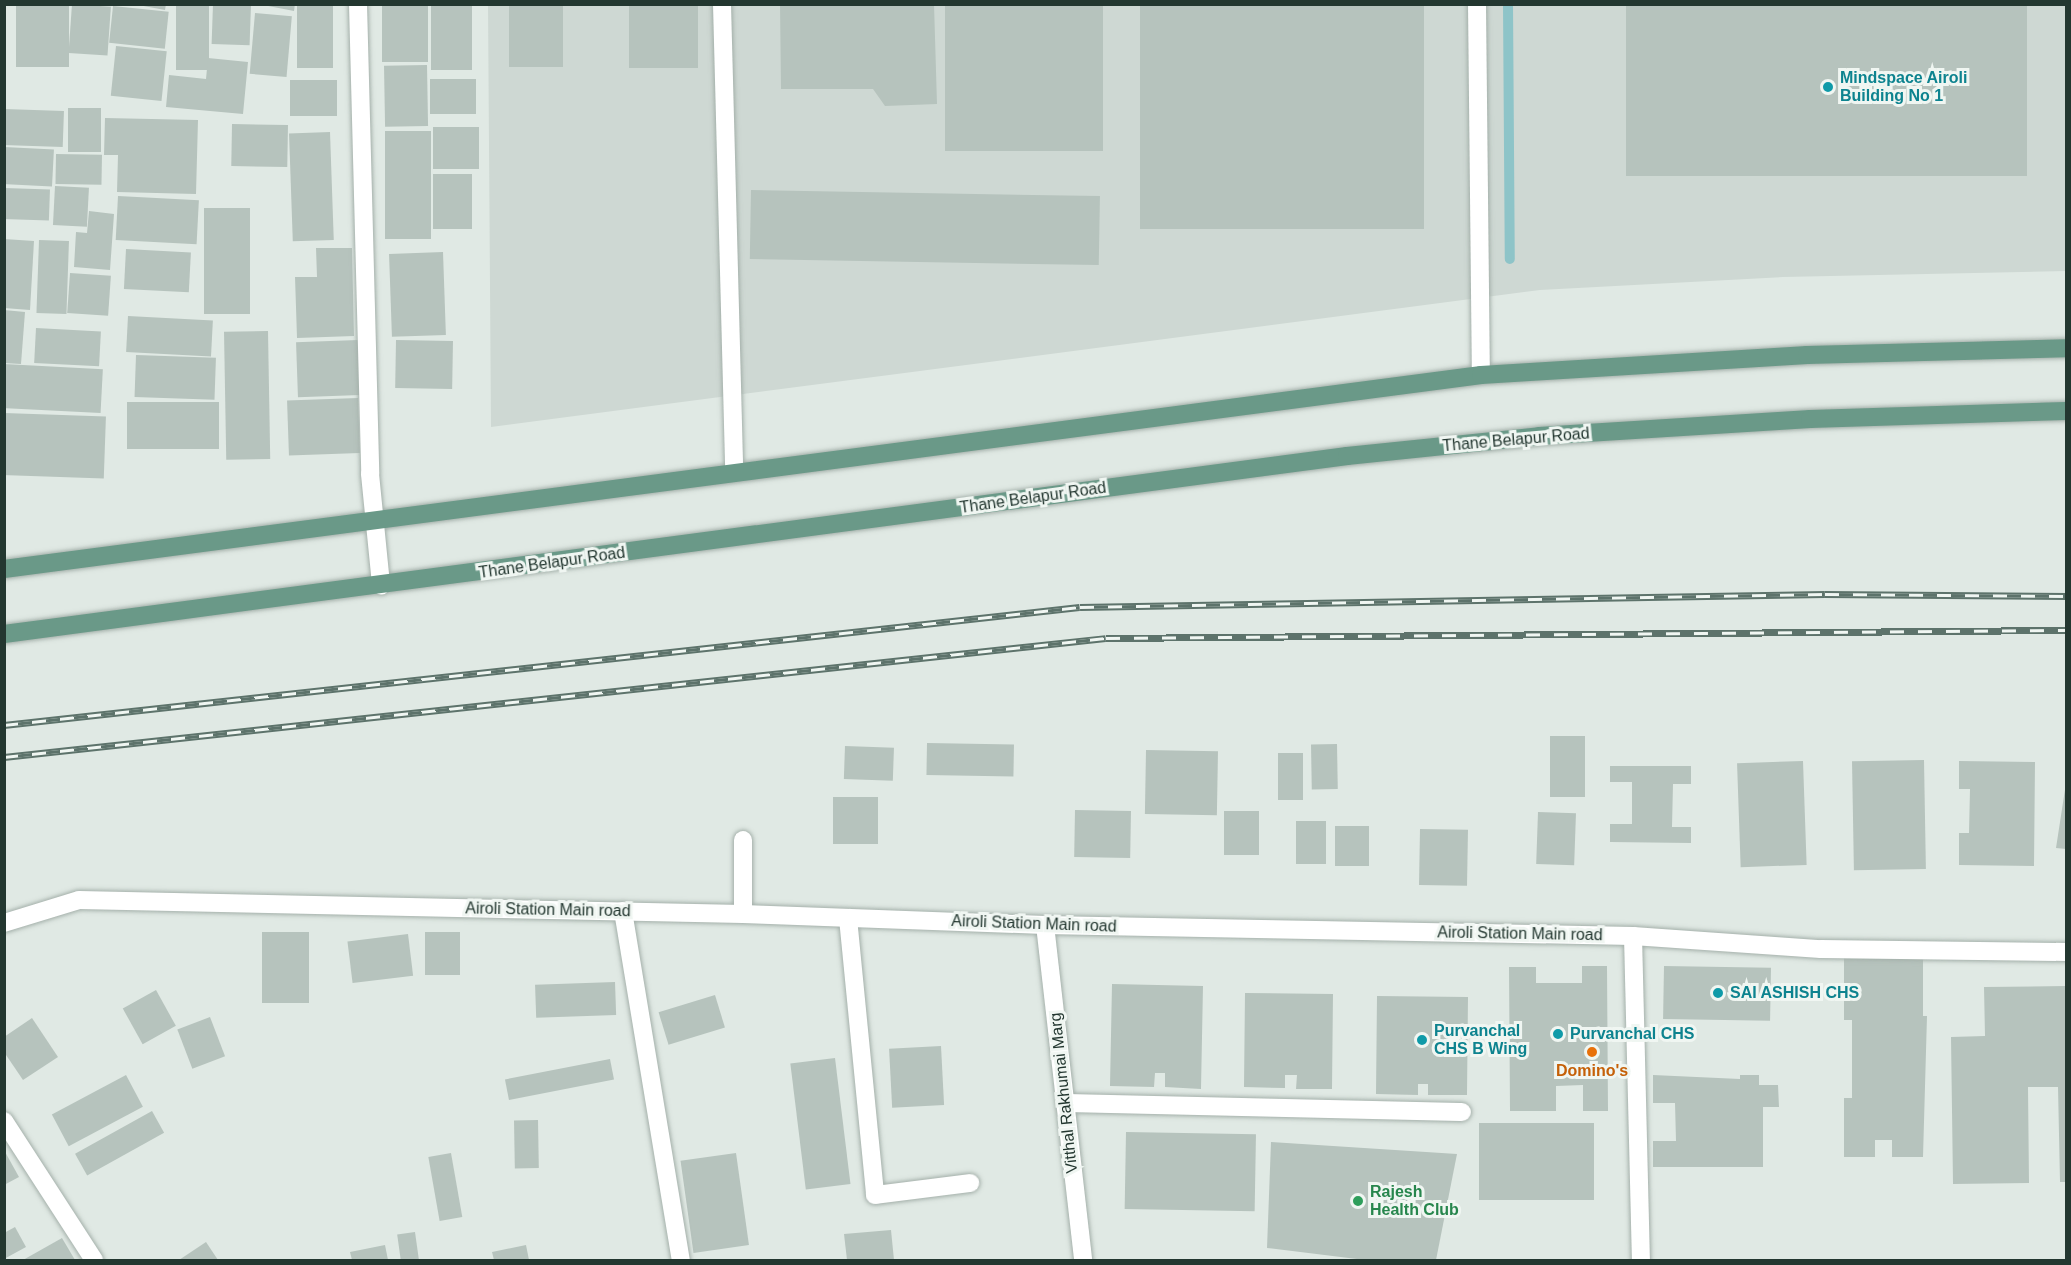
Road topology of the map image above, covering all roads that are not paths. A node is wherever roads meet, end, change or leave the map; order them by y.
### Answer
1 (358, 4) edge
2 (722, 4) edge
3 (1477, 4) edge
4 (2067, 348) edge
5 (1481, 375) junction
6 (2067, 411) edge
7 (734, 472) junction
8 (373, 521) junction
9 (4, 569) edge
10 (381, 585) junction
11 (4, 634) edge
12 (743, 840) dead end
13 (623, 911) junction
14 (743, 914) junction
15 (848, 918) junction
16 (4, 923) edge
17 (1045, 925) junction
18 (1633, 936) junction
19 (2067, 952) edge
20 (1065, 1103) junction
21 (1462, 1113) dead end
22 (4, 1121) edge
23 (970, 1183) dead end
24 (94, 1260) edge
25 (681, 1260) edge
26 (1083, 1260) edge
27 (1641, 1260) edge

1 - 8 street
2 - 7 street
3 - 5 street
4 - 5 main road
5 - 7 main road
6 - 10 main road, Thane Belapur Road
7 - 8 main road
8 - 9 main road
8 - 10 street
10 - 11 main road, Thane Belapur Road
12 - 14 street
13 - 14 street, Airoli Station Main road
13 - 16 street, Airoli Station Main road
13 - 25 street
14 - 15 street, Airoli Station Main road
15 - 17 street, Airoli Station Main road
15 - 23 street
17 - 18 street, Airoli Station Main road
17 - 20 street, Vitthal Rakhumai Marg
18 - 19 street, Airoli Station Main road
18 - 27 street
20 - 21 street
20 - 26 street, Vitthal Rakhumai Marg
22 - 24 street

